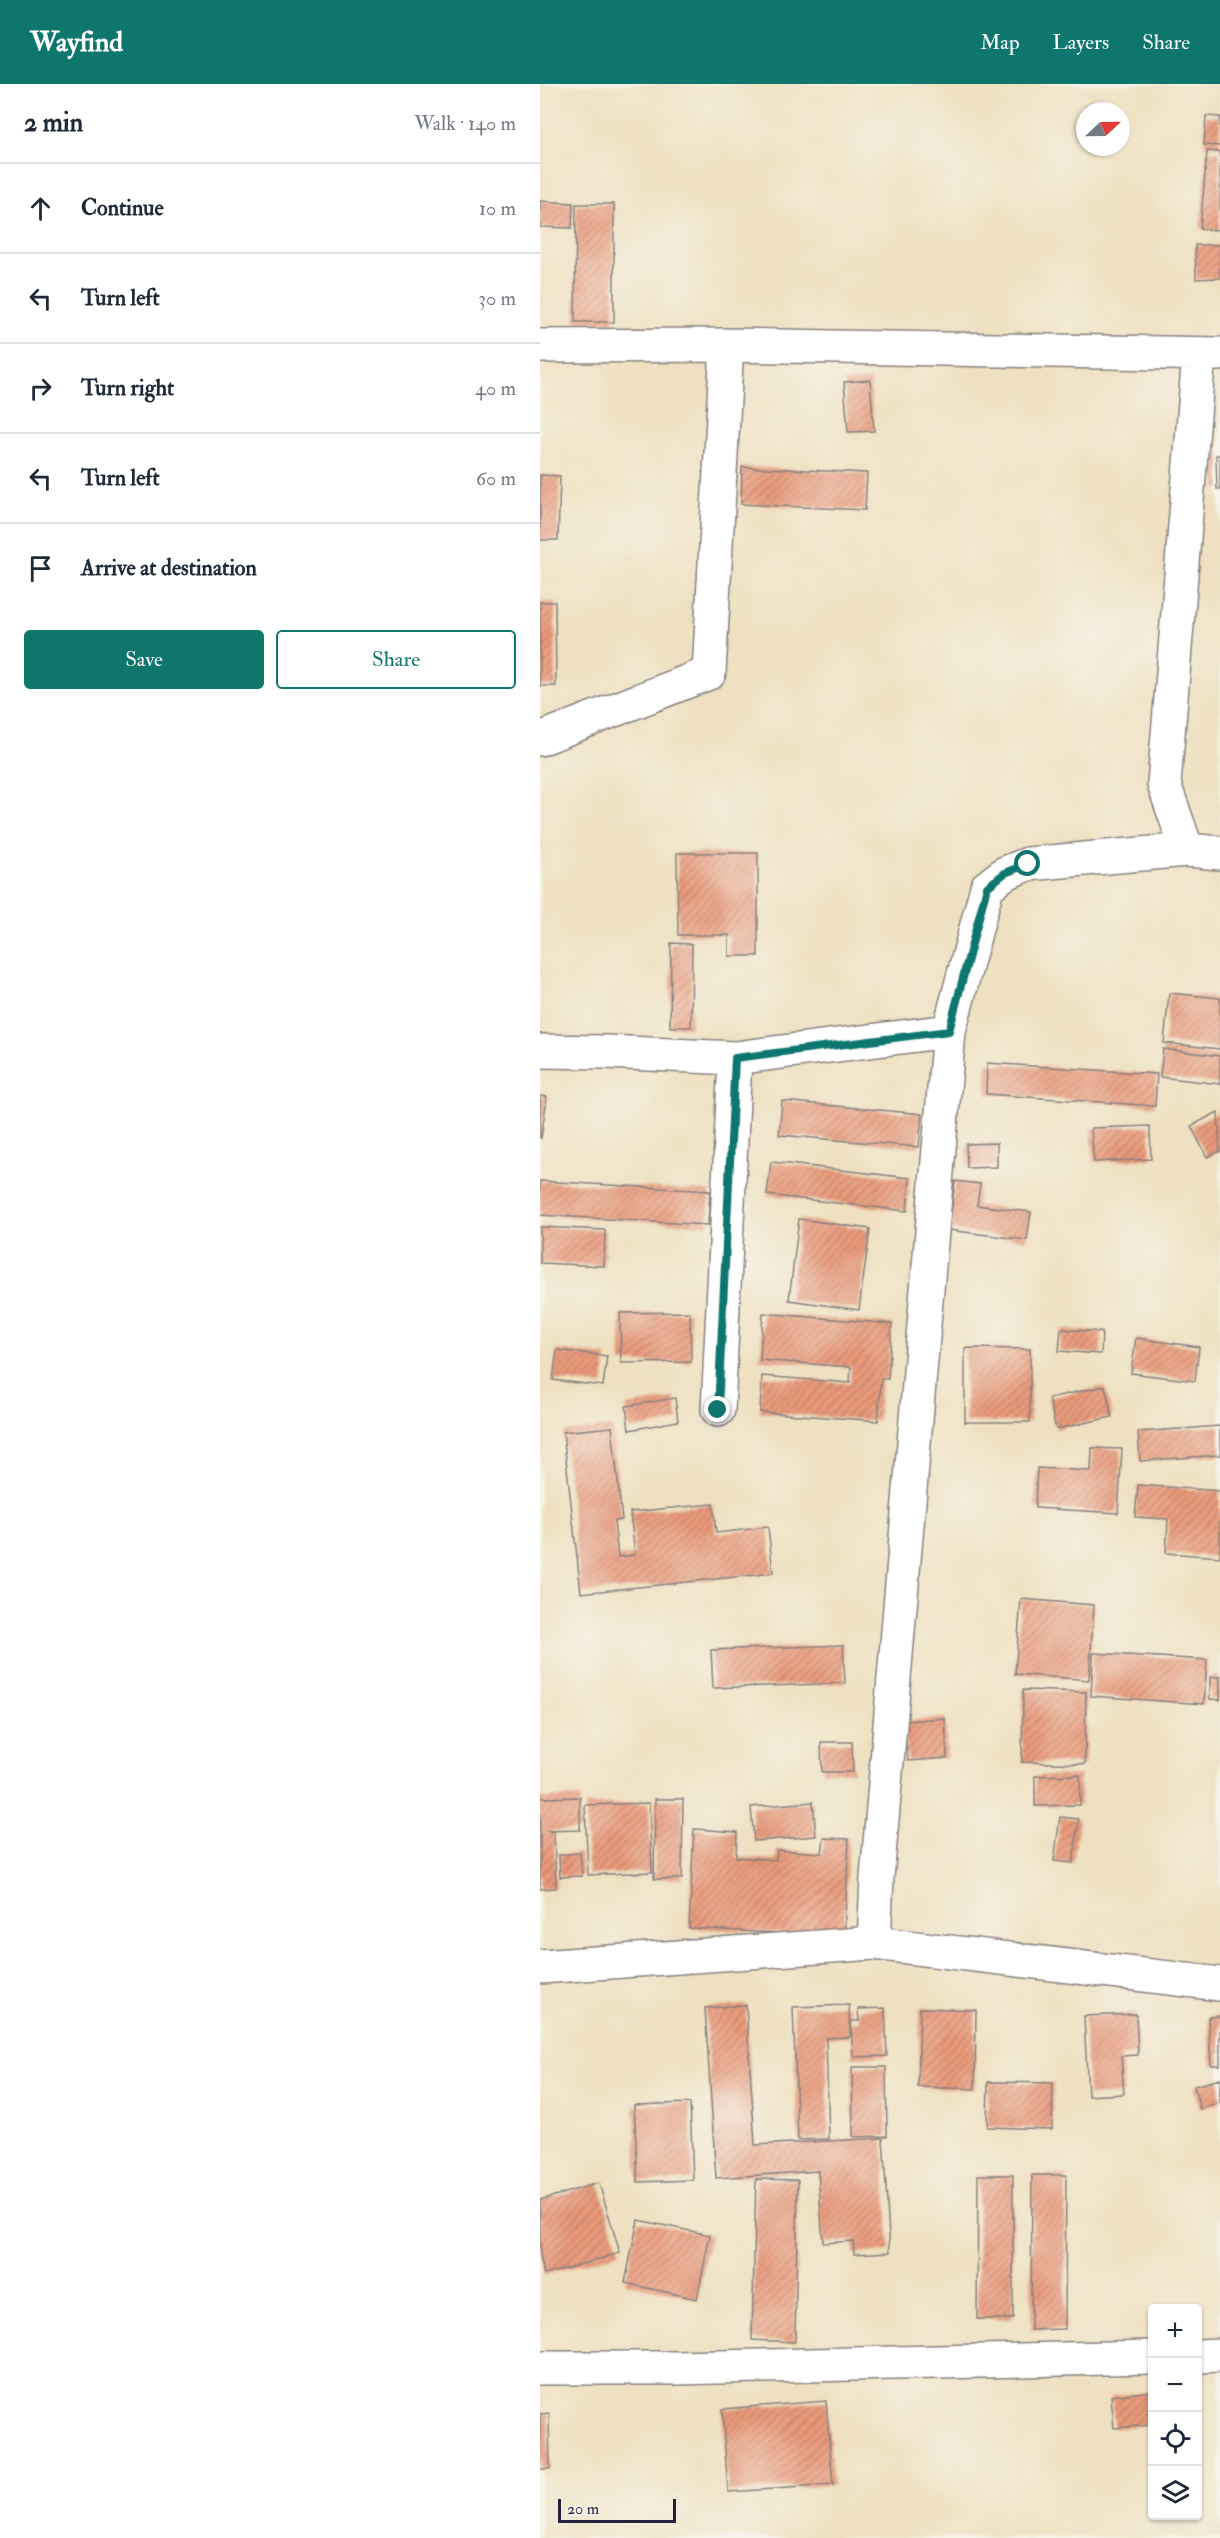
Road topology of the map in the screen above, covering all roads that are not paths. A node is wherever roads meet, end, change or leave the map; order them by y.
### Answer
1 (727, 345) junction
2 (540, 346) edge
3 (1209, 354) edge
4 (540, 740) edge
5 (1187, 850) junction
6 (1220, 853) edge
7 (949, 1031) junction
8 (540, 1051) edge
9 (735, 1058) junction
10 (718, 1410) dead end
11 (874, 1943) junction
12 (540, 1967) edge
13 (1220, 1984) edge
14 (1220, 2355) edge
15 (1202, 2356) edge
16 (1148, 2357) edge
17 (540, 2368) edge

1 - 2 street
1 - 3 street
1 - 4 street
3 - 5 street
5 - 6 street
5 - 7 street
7 - 9 street
7 - 11 street
8 - 9 street
9 - 10 street
11 - 12 street
11 - 13 street
14 - 15 street
16 - 17 street

